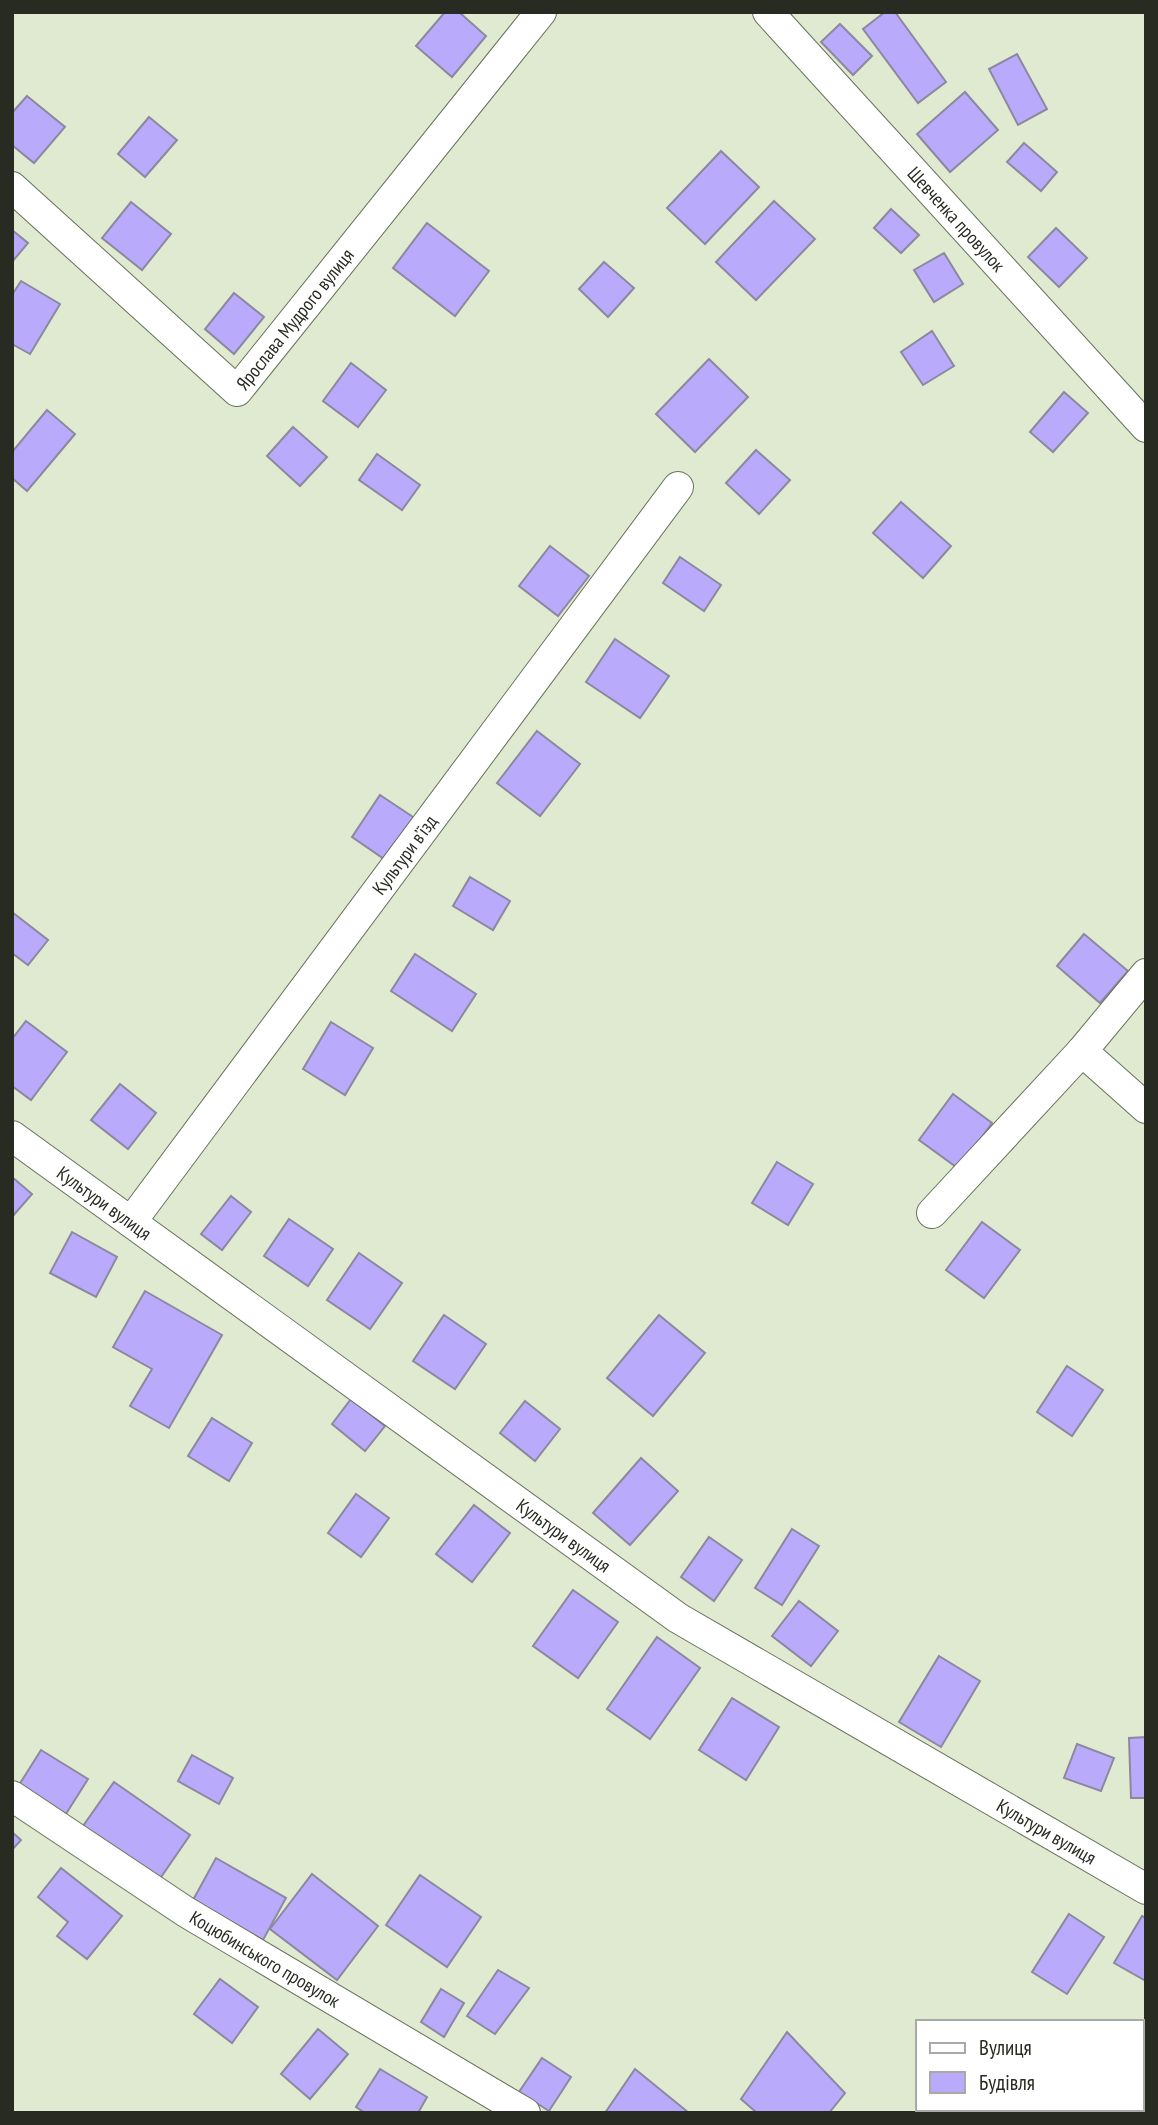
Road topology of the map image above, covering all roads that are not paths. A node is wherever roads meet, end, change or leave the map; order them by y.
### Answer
1 (541, 12) edge
2 (768, 12) edge
3 (12, 187) edge
4 (1146, 427) edge
5 (678, 487) dead end
6 (1146, 974) edge
7 (1082, 1051) junction
8 (1146, 1108) edge
9 (12, 1136) edge
10 (932, 1213) dead end
11 (131, 1222) junction
12 (12, 1796) edge
13 (1146, 1889) edge
14 (525, 2113) edge

1 - 3 street, Ярослава Мудрого вулиця
2 - 4 street, Шевченка провулок
5 - 11 street, Культури в’їзд
6 - 7 street
7 - 8 street
7 - 10 street
9 - 11 street, Культури вулиця
11 - 13 street, Культури вулиця
12 - 14 street, Коцюбинського провулок

